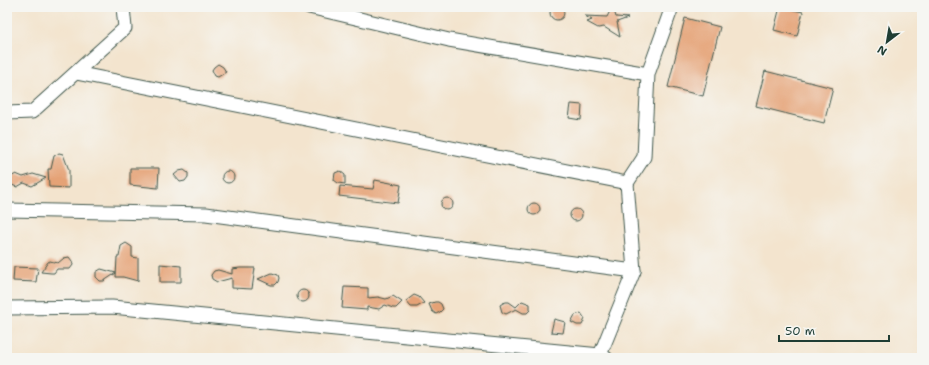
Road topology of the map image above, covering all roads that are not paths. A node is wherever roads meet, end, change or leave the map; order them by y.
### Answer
1 (123, 7) edge
2 (309, 7) edge
3 (672, 7) edge
4 (76, 73) junction
5 (648, 74) junction
6 (7, 113) edge
7 (627, 183) junction
8 (7, 210) edge
9 (634, 271) junction
10 (7, 308) edge
11 (602, 357) edge

1 - 4 street
2 - 5 street
3 - 5 street
4 - 6 street
4 - 7 street
5 - 7 street
7 - 9 street
8 - 9 street
9 - 11 street
10 - 11 street

